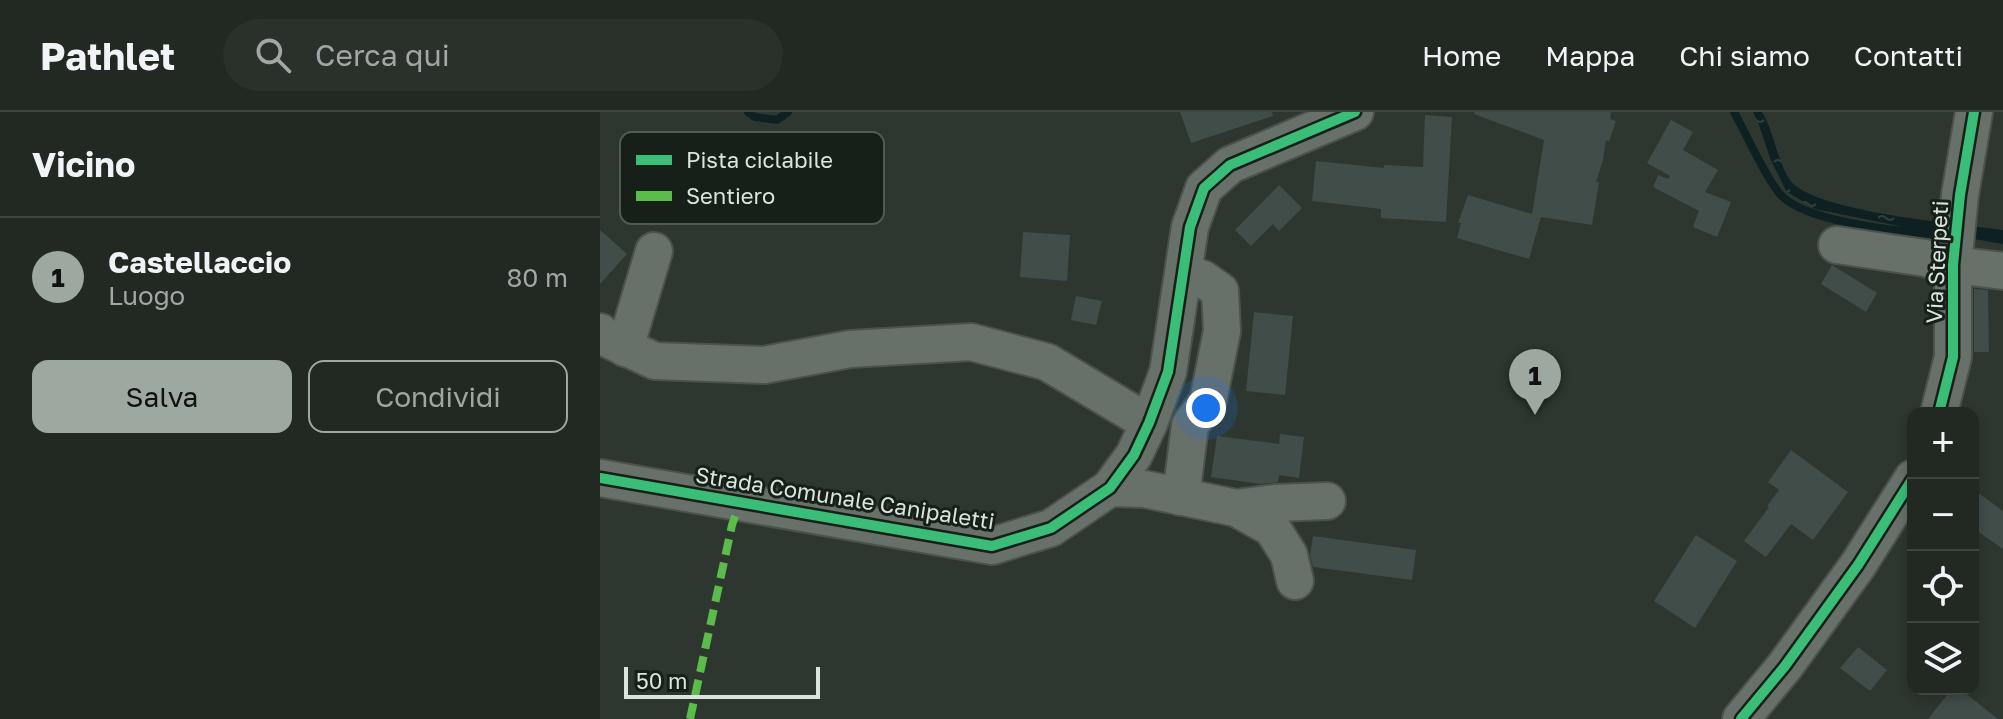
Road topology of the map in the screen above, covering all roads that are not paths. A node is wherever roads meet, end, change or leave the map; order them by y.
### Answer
1 (1355, 112) edge
2 (1974, 112) edge
3 (1837, 245) dead end
4 (1955, 245) junction
5 (654, 251) dead end
6 (2003, 271) edge
7 (1184, 273) junction
8 (613, 340) edge
9 (1940, 407) edge
10 (1149, 423) junction
11 (600, 478) edge
12 (1912, 479) edge
13 (1110, 488) junction
14 (1181, 497) junction
15 (1327, 501) dead end
16 (1236, 508) junction
17 (1295, 581) dead end
18 (1741, 719) edge

1 - 7 street, Strada Comunale Canipaletti
2 - 4 street, Via Sterpeti
3 - 4 street
4 - 6 street
4 - 9 street, Via Sterpeti
5 - 8 street
7 - 10 street, Strada Comunale Canipaletti
7 - 14 street
8 - 10 street
10 - 13 street, Strada Comunale Canipaletti
11 - 13 street, Strada Comunale Canipaletti
12 - 18 street
13 - 14 street
14 - 16 street
15 - 16 street
16 - 17 street

